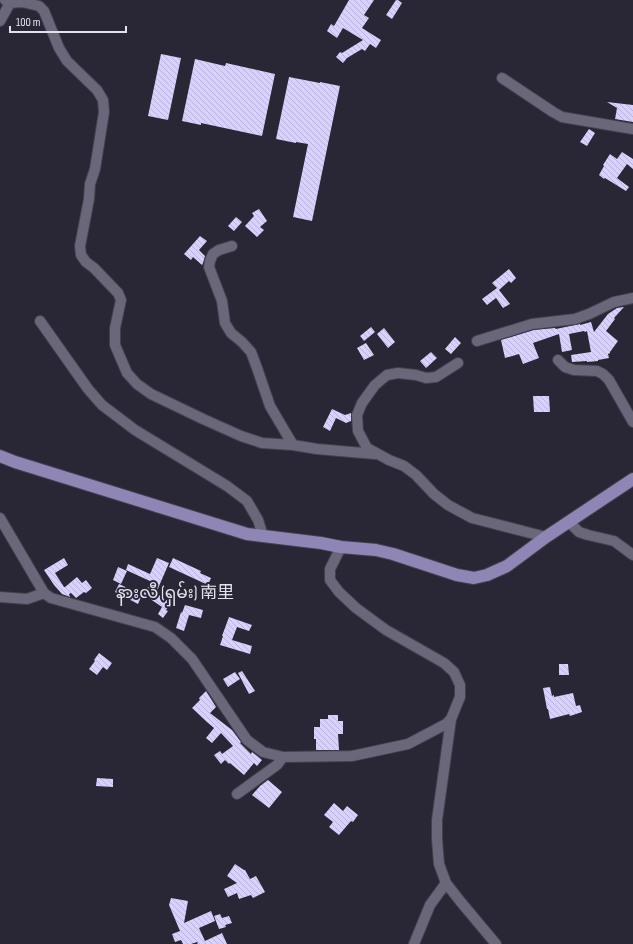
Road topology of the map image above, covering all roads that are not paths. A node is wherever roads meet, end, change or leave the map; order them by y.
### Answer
1 (7, 1) edge
2 (0, 20) edge
3 (502, 78) dead end
4 (633, 129) edge
5 (232, 246) dead end
6 (633, 298) edge
7 (40, 321) dead end
8 (477, 341) dead end
9 (558, 360) dead end
10 (458, 363) dead end
11 (633, 422) edge
12 (293, 445) junction
13 (377, 454) junction
14 (0, 456) edge
15 (633, 479) edge
16 (0, 518) edge
17 (570, 522) junction
18 (263, 536) junction
19 (546, 537) junction
20 (341, 547) junction
21 (633, 554) edge
22 (44, 593) junction
23 (0, 597) edge
24 (452, 719) junction
25 (283, 756) junction
26 (237, 794) dead end
27 (446, 883) junction
28 (414, 944) edge
29 (496, 944) edge

1 - 2 street
1 - 12 street
3 - 4 street
5 - 12 street
6 - 8 street
7 - 18 street
9 - 11 street
10 - 13 street
12 - 13 street
13 - 19 street
14 - 18 main road
15 - 17 main road
16 - 22 street
17 - 19 main road
17 - 21 street
18 - 20 main road
19 - 20 main road
20 - 24 street
22 - 23 street
22 - 25 street
24 - 25 street
24 - 27 street
25 - 26 street
27 - 28 street
27 - 29 street

